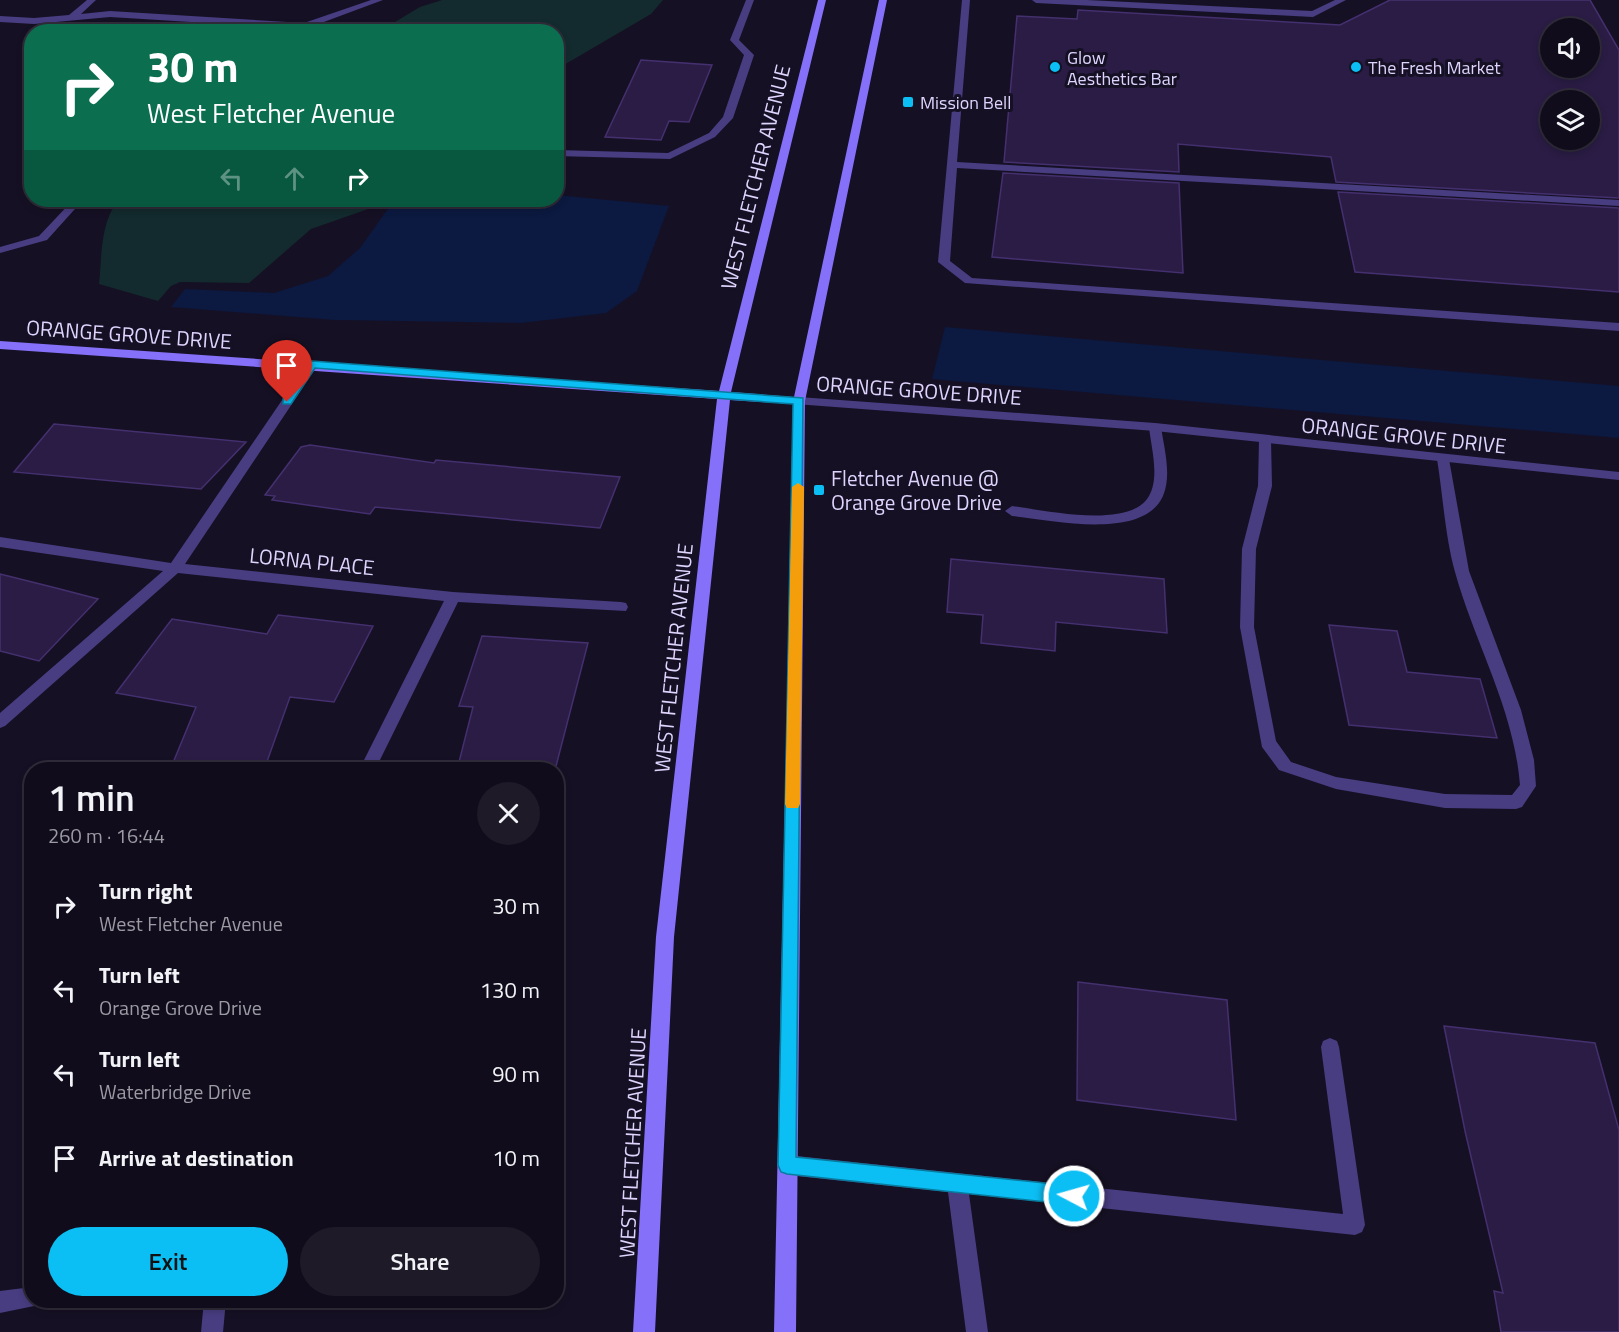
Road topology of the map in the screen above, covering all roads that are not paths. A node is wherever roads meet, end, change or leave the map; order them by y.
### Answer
1 (92, 0) edge
2 (379, 0) edge
3 (750, 0) edge
4 (822, 0) edge
5 (883, 0) edge
6 (966, 0) edge
7 (1036, 0) edge
8 (1342, 0) edge
9 (1057, 1) edge
10 (72, 17) junction
11 (0, 19) edge
12 (240, 22) joint
13 (273, 24) edge
14 (312, 24) edge
15 (564, 153) edge
16 (952, 165) junction
17 (1619, 203) edge
18 (72, 207) edge
19 (0, 250) edge
20 (1619, 327) edge
21 (0, 345) edge
22 (312, 365) junction
23 (724, 395) junction
24 (799, 400) junction
25 (1155, 427) junction
26 (1265, 440) junction
27 (1443, 459) junction
28 (1619, 476) edge
29 (1012, 511) dead end
30 (0, 542) edge
31 (175, 568) junction
32 (453, 597) junction
33 (621, 607) dead end
34 (0, 722) edge
35 (371, 762) edge
36 (1330, 1047) dead end
37 (787, 1165) junction
38 (957, 1183) junction
39 (24, 1299) edge
40 (0, 1302) edge
41 (214, 1308) edge
42 (212, 1332) edge
43 (645, 1332) edge
44 (785, 1332) edge
45 (977, 1332) edge

1 - 10 street
2 - 14 street
3 - 15 street
4 - 23 main road, WEST FLETCHER AVENUE
5 - 24 main road
6 - 16 street
7 - 9 street
8 - 9 street
10 - 11 street
10 - 12 street
12 - 13 street
16 - 17 street
16 - 20 street
18 - 19 street
21 - 22 main road, ORANGE GROVE DRIVE
22 - 23 main road, ORANGE GROVE DRIVE
22 - 31 street
23 - 24 main road, ORANGE GROVE DRIVE
23 - 43 main road, WEST FLETCHER AVENUE
24 - 25 street, ORANGE GROVE DRIVE
24 - 37 main road
25 - 26 street, ORANGE GROVE DRIVE
25 - 29 street
26 - 27 street, ORANGE GROVE DRIVE
26 - 27 street
27 - 28 street, ORANGE GROVE DRIVE
30 - 31 street, LORNA PLACE
31 - 32 street, LORNA PLACE
31 - 34 street
32 - 33 street, LORNA PLACE
32 - 35 street
36 - 38 street
37 - 38 street
37 - 44 main road
38 - 45 street
39 - 40 street
41 - 42 street

